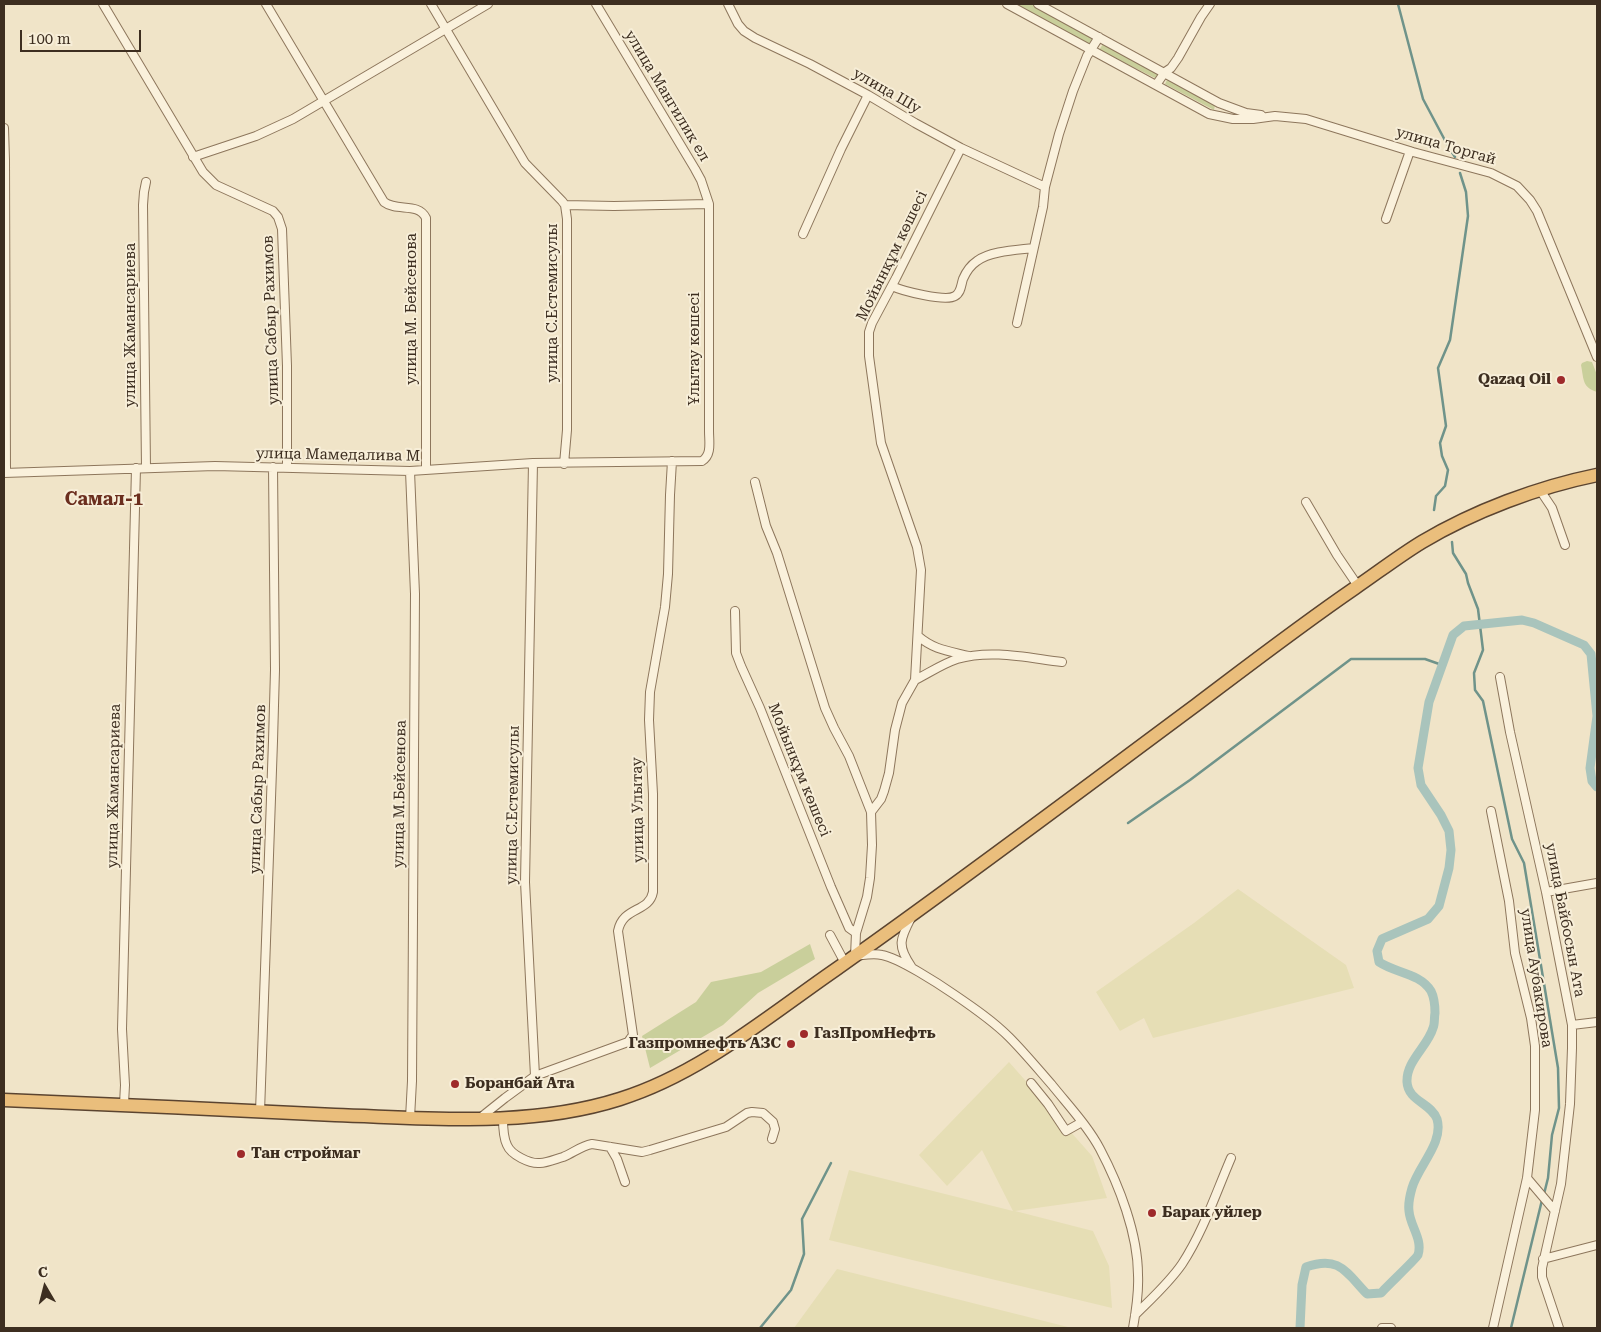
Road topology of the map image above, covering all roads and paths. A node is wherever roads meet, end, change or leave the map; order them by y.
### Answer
1 (103, 4) edge
2 (266, 4) edge
3 (431, 4) edge
4 (488, 4) edge
5 (596, 4) edge
6 (728, 4) edge
7 (1007, 4) edge
8 (1038, 4) edge
9 (1210, 4) edge
10 (447, 29) junction
11 (1099, 36) junction
12 (1092, 50) junction
13 (1165, 72) junction
14 (1156, 85) junction
15 (868, 95) junction
16 (324, 101) junction
17 (1268, 116) junction
18 (4, 128) edge
19 (961, 148) junction
20 (1410, 151) junction
21 (193, 157) junction
22 (146, 182) dead end
23 (1045, 187) junction
24 (709, 204) junction
25 (565, 205) junction
26 (1386, 218) dead end
27 (803, 234) dead end
28 (1033, 248) junction
29 (892, 286) junction
30 (1017, 323) dead end
31 (1597, 356) edge
32 (672, 461) junction
33 (533, 463) junction
34 (564, 464) junction
35 (273, 467) junction
36 (287, 467) junction
37 (136, 468) junction
38 (146, 468) junction
39 (426, 470) junction
40 (410, 471) junction
41 (5, 473) edge
42 (1597, 475) edge
43 (755, 482) dead end
44 (1540, 490) junction
45 (1306, 502) dead end
46 (1565, 545) dead end
47 (1358, 586) junction
48 (735, 611) dead end
49 (918, 636) junction
50 (972, 656) junction
51 (1062, 662) dead end
52 (1500, 677) dead end
53 (915, 680) junction
54 (1491, 811) dead end
55 (870, 812) junction
56 (1597, 884) edge
57 (1546, 892) junction
58 (912, 915) junction
59 (856, 933) junction
60 (830, 935) dead end
61 (850, 959) junction
62 (914, 970) junction
63 (1597, 1022) edge
64 (1572, 1025) junction
65 (535, 1076) junction
66 (1031, 1083) dead end
67 (4, 1100) edge
68 (124, 1104) junction
69 (260, 1112) junction
70 (410, 1118) junction
71 (503, 1118) junction
72 (479, 1119) junction
73 (1082, 1122) junction
74 (772, 1139) dead end
75 (610, 1147) junction
76 (1232, 1158) dead end
77 (1527, 1178) junction
78 (625, 1182) dead end
79 (1555, 1211) junction
80 (1597, 1245) edge
81 (1542, 1259) junction
82 (1135, 1315) junction
83 (1133, 1328) edge
84 (1382, 1328) edge
85 (1391, 1328) edge
86 (1493, 1328) edge
87 (1559, 1328) edge

1 - 21 street, улица Сабыр Рахимов
2 - 16 street, улица М. Бейсенова
3 - 10 street, улица С.Естемисулы
4 - 10 street
5 - 24 street, улица Мангилик ел
6 - 15 street, улица Шу
7 - 12 street, улица Торгай
8 - 11 street, улица Торгай
9 - 13 street
10 - 16 street
10 - 25 street, улица С.Естемисулы
11 - 12 street
11 - 13 street, улица Торгай
12 - 14 street, улица Торгай
12 - 23 street
13 - 14 street
13 - 17 street, улица Торгай
14 - 17 street, улица Торгай
15 - 19 street, улица Шу
15 - 27 street
16 - 21 street
16 - 39 street, улица М. Бейсенова
17 - 20 street, улица Торгай
18 - 41 street
19 - 23 street, улица Шу
19 - 29 street, Мойынқұм көшесі
20 - 26 street
20 - 31 street, улица Торгай
21 - 36 street, улица Сабыр Рахимов
22 - 38 street, улица Жамансариева
23 - 28 street
24 - 25 street
24 - 32 street, Ұлытау көшесі
25 - 34 street, улица С.Естемисулы
28 - 29 street
28 - 30 street
29 - 49 street, Мойынқұм көшесі
32 - 34 street, улица Мамедалива М
32 - 65 street, улица Улытау
33 - 34 street, улица Мамедалива М
33 - 39 street, улица Мамедалива М
33 - 65 street, улица С.Естемисулы
35 - 36 street, улица Мамедалива М
35 - 38 street, улица Мамедалива М
35 - 69 street, улица Сабыр Рахимов
36 - 40 street, улица Мамедалива М
37 - 38 street, улица Мамедалива М
37 - 41 street, улица Мамедалива М
37 - 68 street, улица Жамансариева
39 - 40 street, улица Мамедалива М
40 - 70 street, улица М.Бейсенова
42 - 44 highway
43 - 55 street
44 - 46 street
44 - 47 highway
45 - 47 street
47 - 58 highway
48 - 59 street, Мойынқұм көшесі
49 - 50 street
49 - 53 street, Мойынқұм көшесі
50 - 51 street
50 - 53 street
52 - 57 street, улица Байбосын Ата
53 - 55 street, Мойынқұм көшесі
54 - 77 street, улица Аубакирова
55 - 59 street
56 - 57 street
57 - 64 street, улица Байбосын Ата
58 - 61 highway
58 - 62 street
59 - 61 street
60 - 61 street
61 - 62 street
61 - 71 highway
62 - 73 street
63 - 64 street
64 - 79 street, улица Байбосын Ата
65 - 72 street
66 - 73 street
67 - 68 highway
68 - 69 highway
69 - 70 highway
70 - 72 highway
71 - 72 highway
71 - 75 street
73 - 82 street
74 - 75 street
75 - 78 street
76 - 82 street
77 - 79 street
77 - 86 street, улица Аубакирова
79 - 81 street, улица Байбосын Ата
80 - 81 street
81 - 87 street, улица Байбосын Ата
82 - 83 street
84 - 85 street

